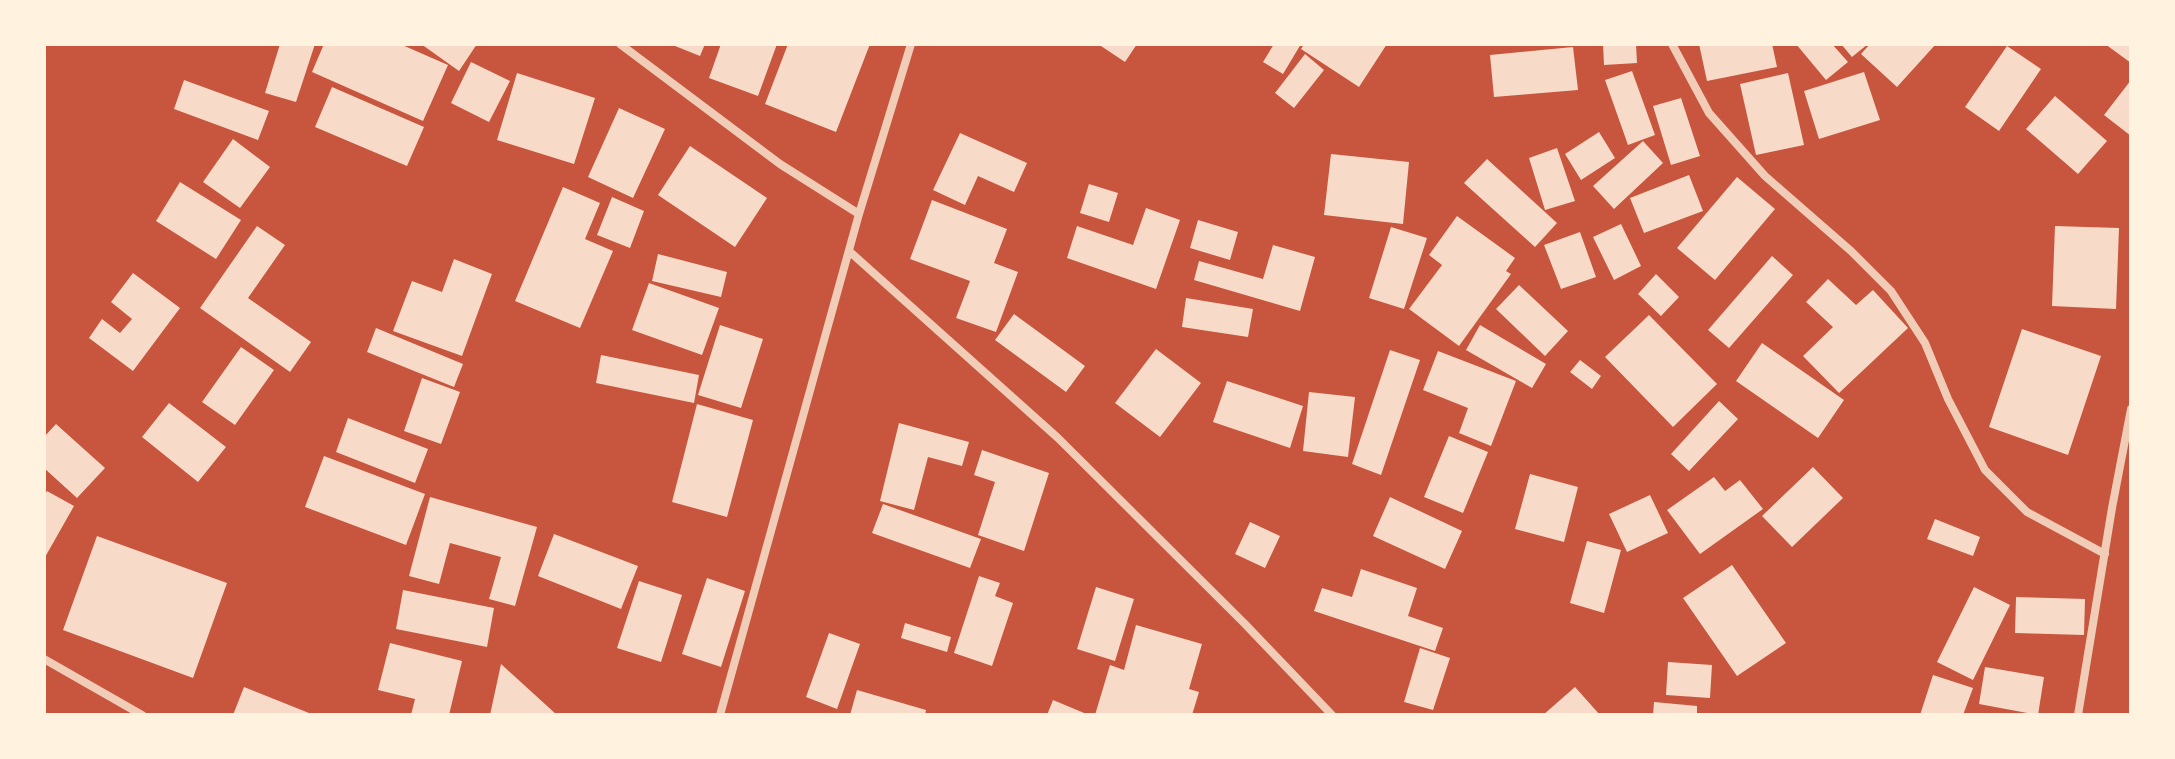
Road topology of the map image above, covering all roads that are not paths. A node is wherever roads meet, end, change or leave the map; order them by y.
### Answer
1 (620, 44) edge
2 (911, 44) edge
3 (1672, 44) edge
4 (859, 214) junction
5 (849, 251) junction
6 (2131, 409) edge
7 (2105, 554) junction
8 (44, 659) edge
9 (142, 715) edge
10 (720, 715) edge
11 (1332, 715) edge
12 (2078, 715) edge

1 - 4 street
2 - 4 street
3 - 7 street
4 - 5 street
5 - 10 street
5 - 11 street
6 - 7 street
7 - 12 street
8 - 9 street

